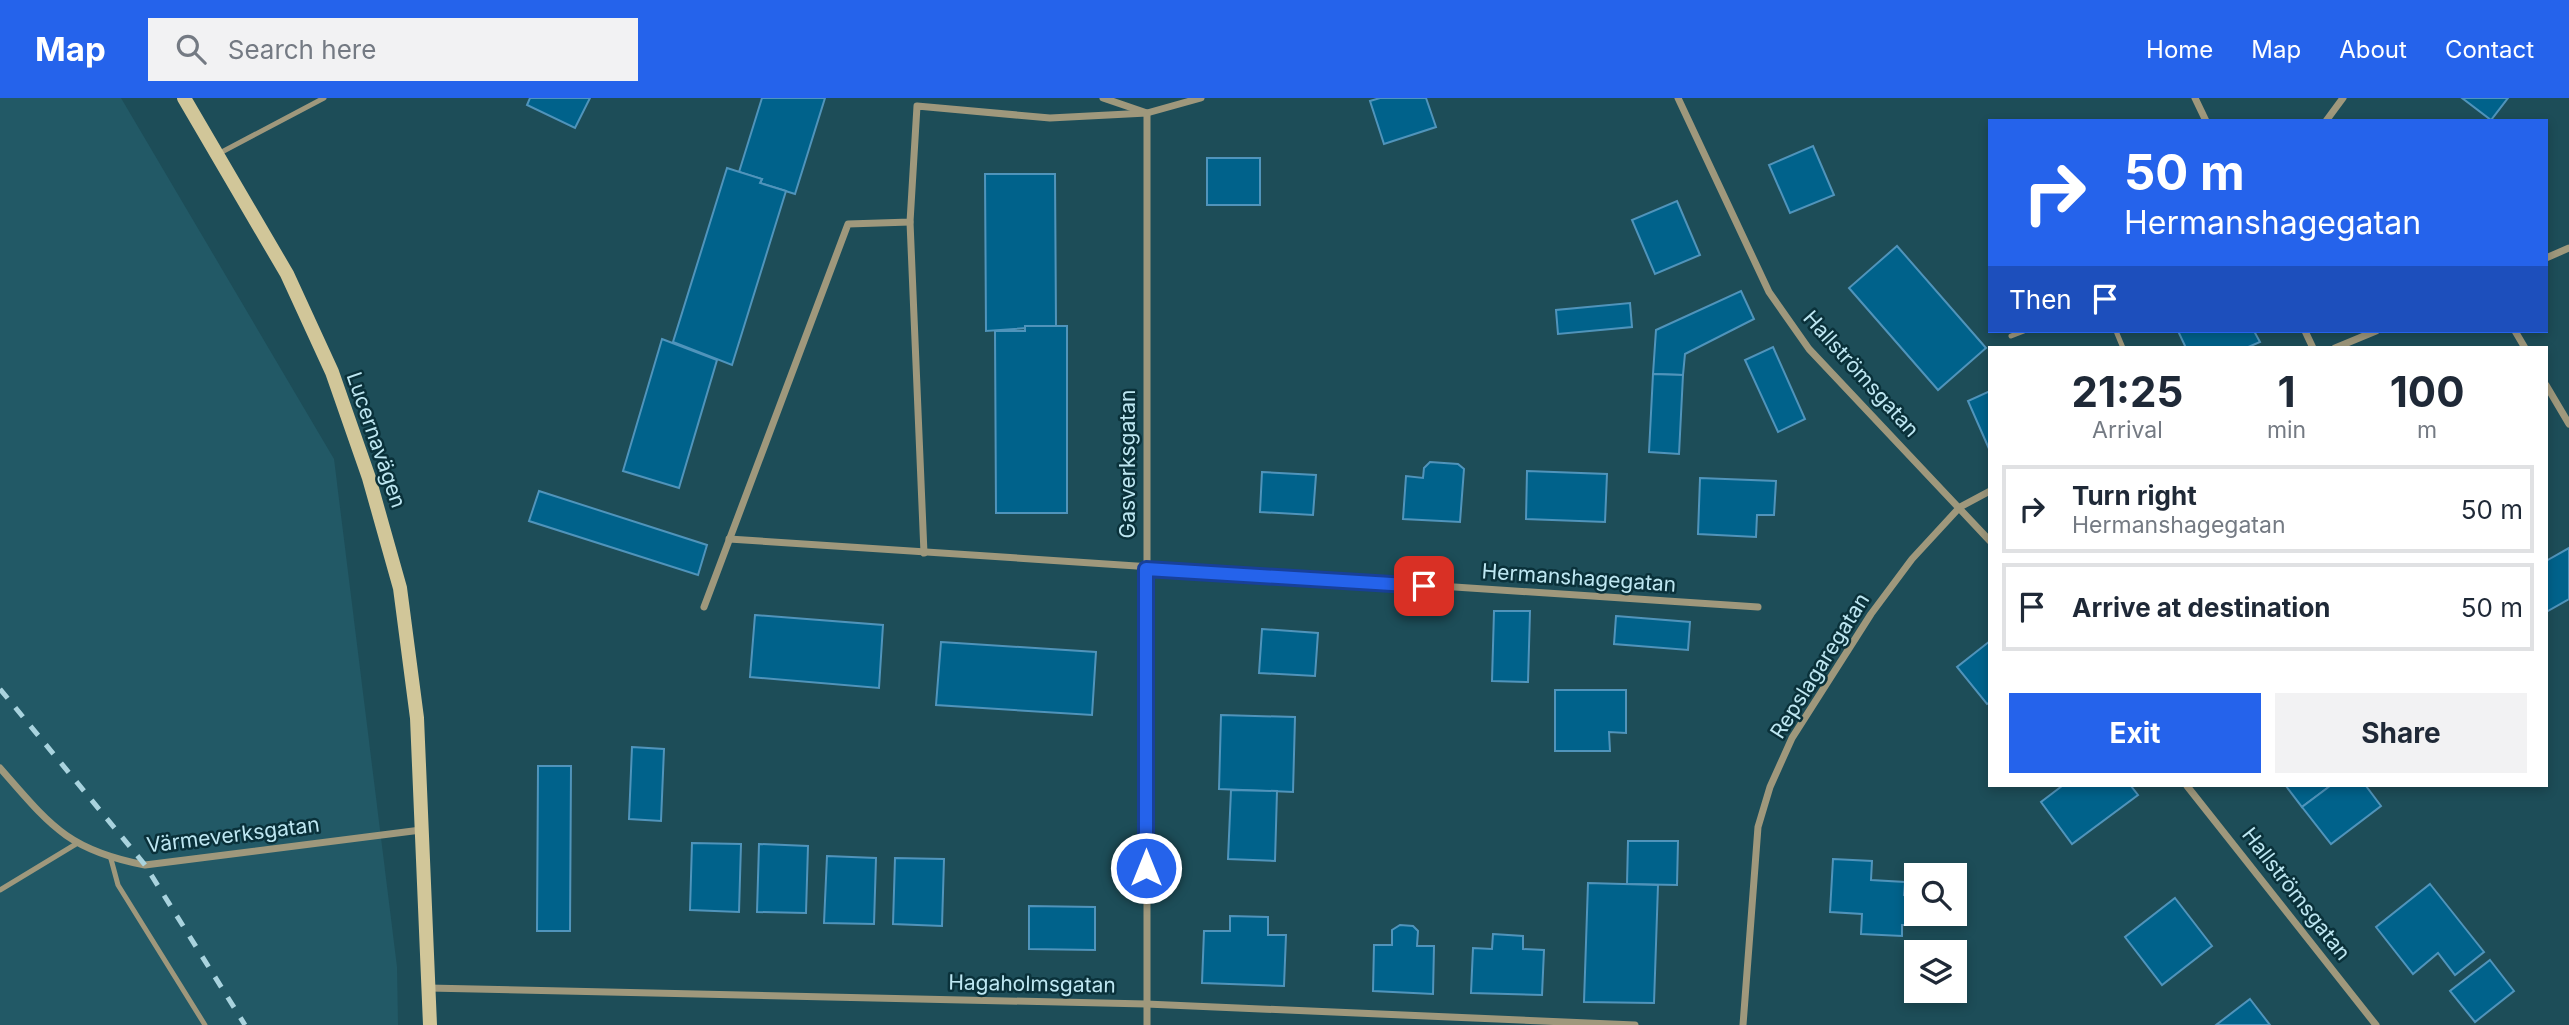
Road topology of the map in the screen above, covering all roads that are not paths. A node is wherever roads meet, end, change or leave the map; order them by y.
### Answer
1 (184, 98) edge
2 (324, 98) edge
3 (1103, 98) edge
4 (1201, 98) edge
5 (1678, 98) edge
6 (2195, 98) edge
7 (2343, 98) edge
8 (1147, 113) junction
9 (2205, 119) edge
10 (2327, 119) edge
11 (218, 154) junction
12 (910, 222) junction
13 (2569, 248) edge
14 (2548, 257) edge
15 (2019, 333) edge
16 (2371, 333) edge
17 (2011, 336) dead end
18 (2340, 346) edge
19 (2548, 388) edge
20 (2569, 425) edge
21 (1988, 492) edge
22 (1959, 507) junction
23 (729, 539) junction
24 (1988, 539) edge
25 (924, 553) junction
26 (1146, 569) junction
27 (704, 607) dead end
28 (1758, 607) dead end
29 (0, 768) edge
30 (2188, 787) edge
31 (421, 830) junction
32 (76, 844) junction
33 (111, 859) junction
34 (0, 890) edge
35 (428, 988) junction
36 (1146, 1004) junction
37 (205, 1025) edge
38 (430, 1025) edge
39 (1147, 1025) edge
40 (1636, 1025) edge
41 (1743, 1025) edge
42 (2376, 1025) edge

1 - 11 street, Lucernavägen
2 - 11 lane
3 - 8 street
4 - 8 street
5 - 22 street, Hallströmsgatan
6 - 9 street
7 - 10 street
8 - 12 street
8 - 26 street, Gasverksgatan
11 - 31 street, Lucernavägen
12 - 23 street
12 - 25 street
13 - 14 street
15 - 17 lane
16 - 18 street
19 - 20 street
21 - 22 street, Repslagaregatan
22 - 24 street, Hallströmsgatan
22 - 41 street, Repslagaregatan
23 - 25 street, Hermanshagegatan
23 - 27 street
25 - 26 street, Hermanshagegatan
26 - 28 street, Hermanshagegatan
26 - 36 street, Gasverksgatan
29 - 32 street, Värmeverksgatan
30 - 42 street, Hallströmsgatan
31 - 33 street, Värmeverksgatan
31 - 35 street, Lucernavägen
32 - 33 street, Värmeverksgatan
32 - 34 lane
33 - 37 lane
35 - 36 street, Hagaholmsgatan
35 - 38 street, Lucernavägen
36 - 39 street, Gasverksgatan
36 - 40 street, Hagaholmsgatan

